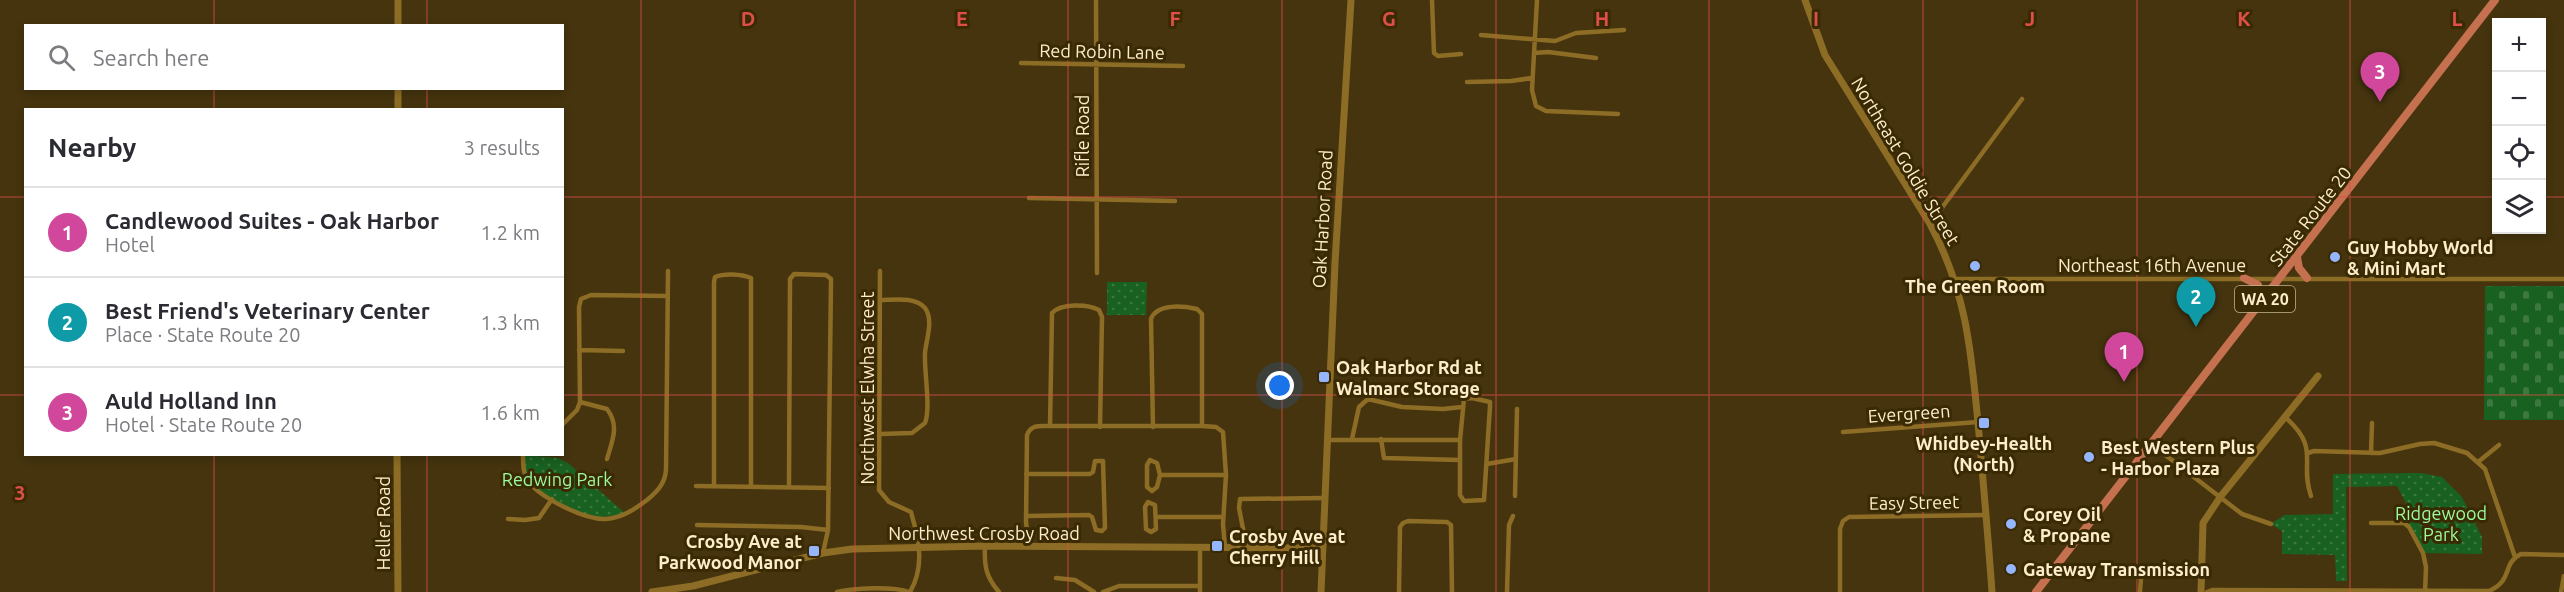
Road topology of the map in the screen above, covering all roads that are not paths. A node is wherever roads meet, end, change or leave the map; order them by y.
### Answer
1 (398, 0) edge
2 (1096, 0) edge
3 (1351, 0) edge
4 (1432, 0) edge
5 (1537, 0) edge
6 (2495, 0) edge
7 (1805, 1) edge
8 (398, 24) edge
9 (1624, 30) dead end
10 (1481, 35) dead end
11 (1534, 40) junction
12 (1534, 53) junction
13 (1461, 54) dead end
14 (1596, 58) dead end
15 (1020, 63) dead end
16 (1095, 65) junction
17 (1183, 66) dead end
18 (1532, 78) junction
19 (1467, 82) dead end
20 (398, 90) edge
21 (2022, 99) dead end
22 (398, 108) edge
23 (1618, 114) dead end
24 (1029, 198) dead end
25 (1096, 200) junction
26 (1175, 201) dead end
27 (1930, 224) junction
28 (2297, 257) junction
29 (668, 271) dead end
30 (880, 271) dead end
31 (1097, 273) dead end
32 (2244, 278) junction
33 (2281, 278) junction
34 (2307, 278) junction
35 (1955, 279) junction
36 (2564, 279) edge
37 (668, 296) junction
38 (880, 300) junction
39 (2262, 302) junction
40 (579, 350) junction
41 (623, 351) dead end
42 (2318, 376) dead end
43 (580, 402) junction
44 (1462, 407) junction
45 (1517, 409) dead end
46 (2286, 418) junction
47 (1978, 422) junction
48 (564, 423) edge
49 (2372, 423) dead end
50 (1050, 426) junction
51 (1202, 426) junction
52 (1100, 427) junction
53 (1153, 427) junction
54 (1843, 432) dead end
55 (880, 434) junction
56 (1352, 439) junction
57 (1381, 439) junction
58 (1328, 440) junction
59 (1460, 440) junction
60 (2151, 444) junction
61 (2499, 445) dead end
62 (2308, 453) junction
63 (2371, 453) junction
64 (397, 456) edge
65 (523, 456) edge
66 (607, 459) dead end
67 (1516, 459) junction
68 (1460, 460) junction
69 (2478, 462) junction
70 (1487, 464) junction
71 (1026, 474) junction
72 (1160, 475) junction
73 (1226, 475) junction
74 (751, 485) junction
75 (789, 485) junction
76 (696, 486) dead end
77 (714, 486) junction
78 (829, 488) junction
79 (1515, 496) dead end
80 (2221, 496) junction
81 (2311, 496) dead end
82 (1324, 498) junction
83 (552, 499) junction
84 (1986, 515) junction
85 (1026, 516) junction
86 (1514, 516) dead end
87 (1157, 517) junction
88 (1223, 517) junction
89 (508, 519) dead end
90 (2371, 523) dead end
91 (2271, 524) dead end
92 (696, 525) dead end
93 (828, 530) junction
94 (985, 546) junction
95 (1029, 547) junction
96 (920, 548) junction
97 (1200, 548) junction
98 (1225, 548) junction
99 (1322, 548) junction
100 (1247, 549) junction
101 (823, 553) junction
102 (2564, 555) edge
103 (2515, 557) junction
104 (2564, 576) edge
105 (1056, 578) dead end
106 (2141, 578) dead end
107 (704, 584) junction
108 (1200, 589) edge
109 (398, 592) edge
110 (652, 592) edge
111 (705, 592) edge
112 (837, 592) edge
113 (910, 592) edge
114 (999, 592) edge
115 (1094, 592) edge
116 (1103, 592) edge
117 (1321, 592) edge
118 (1399, 592) edge
119 (1452, 592) edge
120 (1508, 592) edge
121 (1840, 592) edge
122 (1992, 592) edge
123 (2036, 592) edge
124 (2140, 592) edge
125 (2201, 592) edge
126 (2207, 592) edge
127 (2403, 592) edge
128 (2425, 592) edge
129 (2561, 592) edge

1 - 8 street
2 - 16 street, Rifle Road
3 - 58 street, Oak Harbor Road
4 - 13 street
5 - 11 street
6 - 28 main road, State Route 20 / WA 20
7 - 27 street, Northeast Goldie Street
9 - 11 street
10 - 11 street
11 - 12 street
12 - 14 street
12 - 18 street
15 - 16 street, Red Robin Lane
16 - 17 street, Red Robin Lane
16 - 25 street, Rifle Road
18 - 19 street
18 - 23 street
20 - 22 street
21 - 27 street
24 - 25 street
25 - 26 street
25 - 31 street, Rifle Road
27 - 35 street, Northeast Goldie Street
28 - 33 main road, State Route 20 / WA 20
28 - 34 main road
29 - 37 street
30 - 38 street, Northwest Elwha Street
32 - 33 street, Northeast 16th Avenue
32 - 35 street, Northeast 16th Avenue
32 - 39 main road
33 - 34 street, Northeast 16th Avenue
33 - 39 main road, State Route 20 / WA 20
34 - 36 street, Northeast 16th Avenue
35 - 47 street, Northeast Goldie Street
37 - 40 street
37 - 83 street
38 - 55 street, Northwest Elwha Street
38 - 55 street
39 - 60 main road, State Route 20 / WA 20
40 - 41 street
40 - 43 street
42 - 46 street
43 - 48 street
43 - 66 street
44 - 56 street
44 - 59 street
44 - 70 street
45 - 67 street
46 - 62 street
46 - 80 street
47 - 54 street, Evergreen
47 - 84 street, Northeast Goldie Street
49 - 63 street
50 - 52 street
50 - 52 street
50 - 71 street
51 - 53 street
51 - 53 street
51 - 73 street
52 - 53 street
55 - 96 street, Northwest Elwha Street
56 - 57 street
56 - 58 street
57 - 59 street
57 - 68 street
58 - 82 street, Oak Harbor Road
59 - 68 street
60 - 80 street
60 - 123 main road, State Route 20 / WA 20
61 - 69 street
62 - 63 street
62 - 81 street
63 - 69 street
64 - 109 street, Heller Road
65 - 83 street
67 - 70 street
67 - 79 street
68 - 70 street
69 - 103 street
71 - 85 street
71 - 85 street
72 - 72 street
72 - 73 street
73 - 88 street
74 - 75 street
74 - 77 street
74 - 77 street
75 - 78 street
75 - 78 street
76 - 77 street
78 - 93 street
80 - 91 street
80 - 125 street
82 - 99 street, Oak Harbor Road
82 - 100 street
83 - 89 street
84 - 121 street, Easy Street
84 - 122 street, Northeast Goldie Street
85 - 95 street
86 - 120 street
87 - 87 street
87 - 88 street
88 - 98 street
90 - 128 street
92 - 93 street
93 - 101 street
94 - 95 street, Northwest Crosby Road
94 - 96 street, Northwest Crosby Road
94 - 114 street
95 - 97 street, Northwest Crosby Road
96 - 101 street, Northwest Crosby Road
96 - 113 street
97 - 98 street, Northwest Crosby Road
97 - 108 street
98 - 100 street, Northwest Crosby Road
99 - 100 street, Northwest Crosby Road
99 - 117 street, Oak Harbor Road
101 - 107 street, Northwest Crosby Road
102 - 103 street
103 - 128 street
104 - 129 street
105 - 115 street
106 - 124 street
107 - 110 street, Northwest Crosby Road
107 - 111 street
108 - 116 street
112 - 113 street
118 - 119 street
126 - 127 street
127 - 128 street

